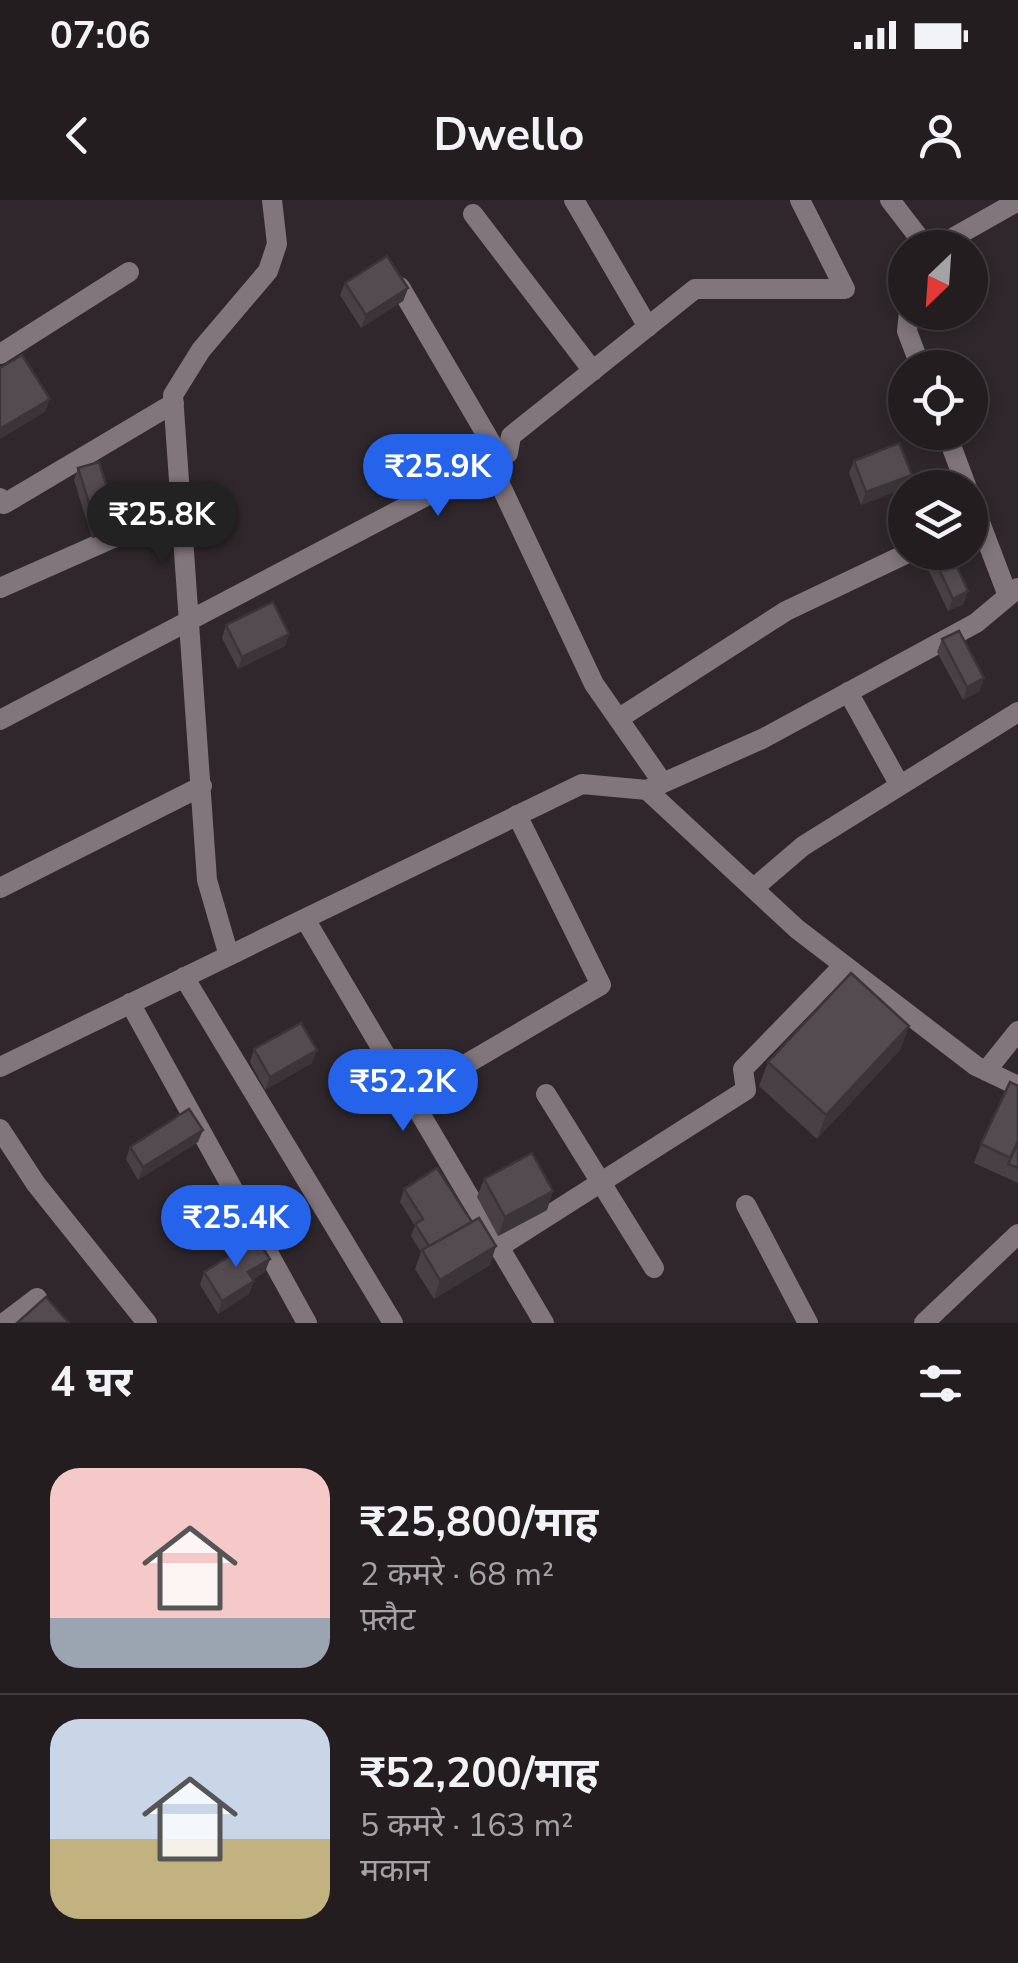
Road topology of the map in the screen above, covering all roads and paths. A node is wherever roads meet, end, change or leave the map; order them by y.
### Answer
1 (272, 200) edge
2 (574, 200) edge
3 (800, 200) edge
4 (890, 200) edge
5 (1018, 201) edge
6 (473, 214) dead end
7 (913, 230) edge
8 (967, 230) edge
9 (129, 272) dead end
10 (400, 287) edge
11 (648, 328) junction
12 (0, 354) edge
13 (593, 371) junction
14 (174, 403) junction
15 (495, 460) junction
16 (0, 498) edge
17 (183, 506) junction
18 (988, 547) edge
19 (888, 562) edge
20 (0, 588) edge
21 (1013, 592) edge
22 (191, 623) junction
23 (848, 692) junction
24 (1018, 712) edge
25 (621, 717) junction
26 (0, 720) edge
27 (898, 782) junction
28 (202, 786) junction
29 (655, 786) junction
30 (517, 815) junction
31 (0, 888) edge
32 (754, 888) junction
33 (305, 918) junction
34 (229, 956) junction
35 (844, 965) junction
36 (184, 977) junction
37 (130, 1004) junction
38 (1018, 1032) edge
39 (0, 1066) edge
40 (986, 1071) junction
41 (1018, 1086) edge
42 (546, 1094) dead end
43 (410, 1096) junction
44 (0, 1129) edge
45 (601, 1183) junction
46 (746, 1204) dead end
47 (1018, 1234) edge
48 (500, 1248) junction
49 (654, 1268) dead end
50 (38, 1298) edge
51 (4, 1323) edge
52 (147, 1323) edge
53 (307, 1323) edge
54 (393, 1323) edge
55 (544, 1323) edge
56 (808, 1323) edge
57 (924, 1323) edge

1 - 14 street
2 - 11 street
3 - 11 street
4 - 7 street
5 - 8 street
6 - 13 street
9 - 12 street
10 - 15 street
11 - 13 street
13 - 15 street
14 - 16 street
14 - 17 street
15 - 22 street
15 - 25 street
17 - 20 street
17 - 22 street
18 - 21 street
19 - 25 street
21 - 23 street
22 - 26 street
22 - 28 street
23 - 27 street
23 - 29 street
24 - 27 street
25 - 29 street
27 - 32 street
28 - 31 street
28 - 34 street
29 - 30 street
29 - 32 street
30 - 33 street
30 - 43 street
32 - 35 street
33 - 34 street
33 - 43 street
34 - 36 street
35 - 40 street
35 - 45 street
36 - 37 street
36 - 54 street
37 - 39 street
37 - 53 street
38 - 40 street
40 - 41 street
42 - 45 street
43 - 48 street
44 - 52 street
45 - 48 street
45 - 49 street
46 - 56 street
47 - 57 street
48 - 55 street
50 - 51 street

